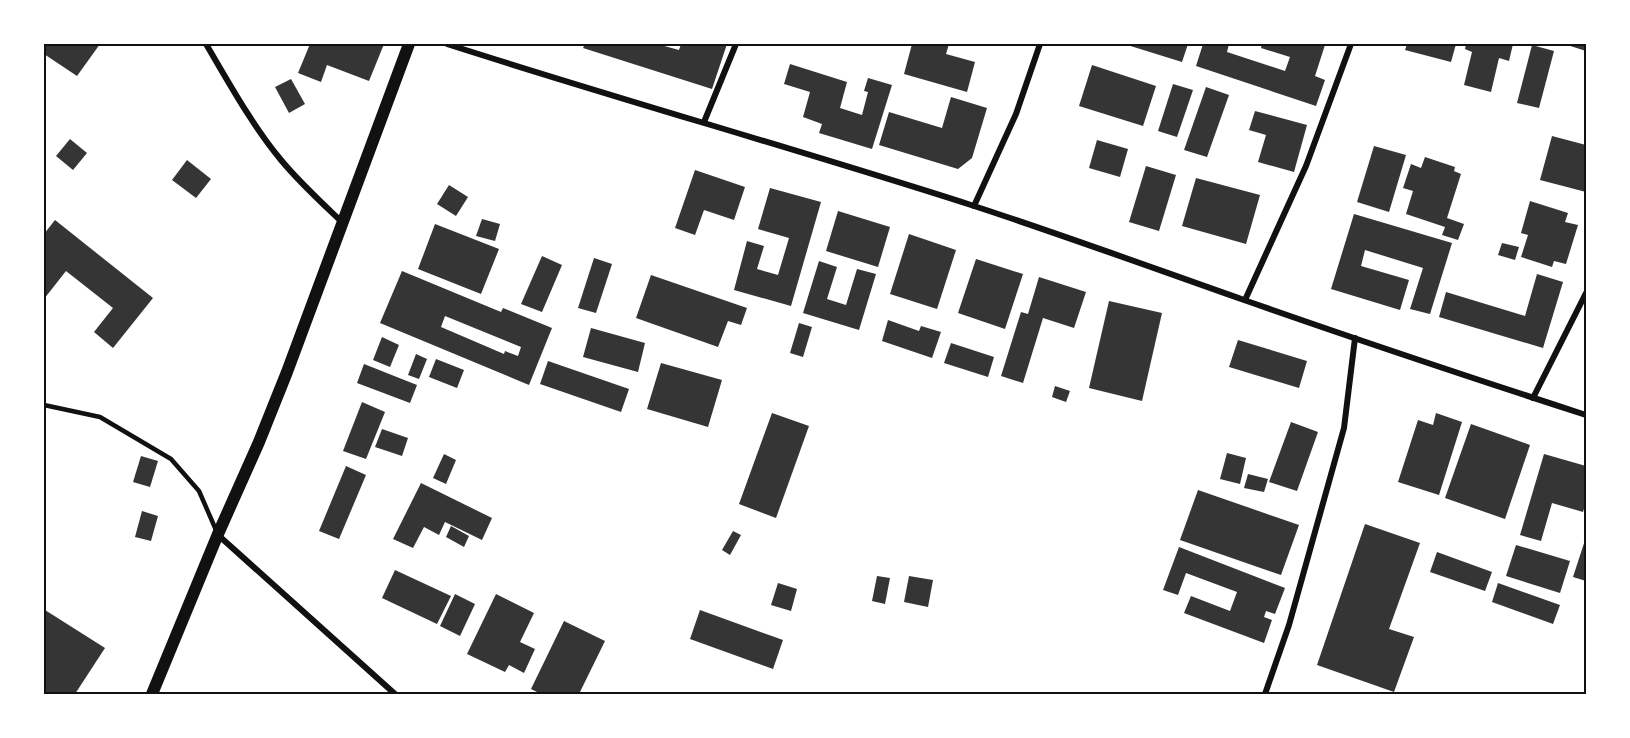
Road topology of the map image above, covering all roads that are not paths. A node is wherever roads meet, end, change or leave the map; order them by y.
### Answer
1 (206, 44) edge
2 (409, 44) edge
3 (447, 44) edge
4 (736, 44) edge
5 (1040, 44) edge
6 (1351, 44) edge
7 (704, 122) junction
8 (974, 206) junction
9 (343, 223) junction
10 (1587, 293) edge
11 (1245, 300) junction
12 (1355, 338) junction
13 (1533, 398) junction
14 (44, 405) edge
15 (1587, 415) edge
16 (218, 534) junction
17 (152, 694) edge
18 (395, 694) edge
19 (1265, 694) edge

1 - 9 street
2 - 9 main road
3 - 7 street
4 - 7 street
5 - 8 street
6 - 11 street
7 - 8 street
8 - 11 street
9 - 16 main road
10 - 13 street
11 - 12 street
12 - 13 street
12 - 19 street
13 - 15 street
14 - 16 lane
16 - 17 main road
16 - 18 street

